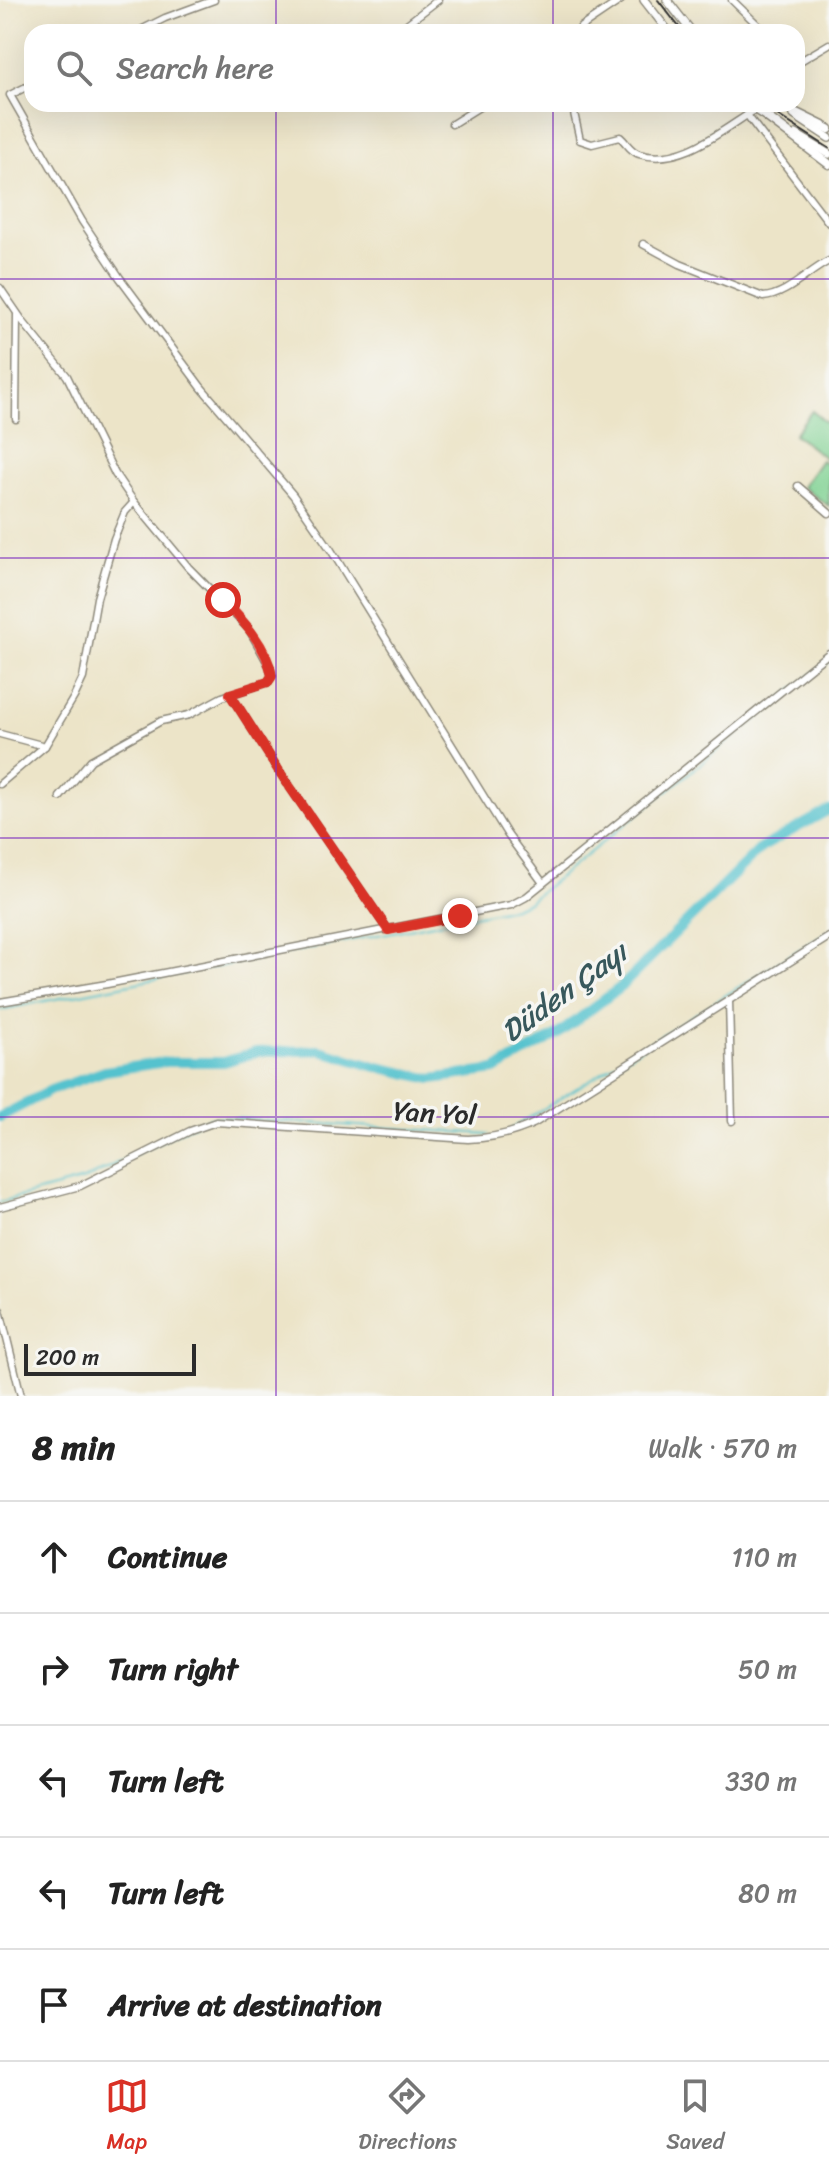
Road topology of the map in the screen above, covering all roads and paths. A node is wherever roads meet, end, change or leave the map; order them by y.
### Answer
1 (214, 0) edge
2 (438, 0) edge
3 (621, 0) edge
4 (644, 0) edge
5 (667, 0) edge
6 (732, 0) edge
7 (153, 24) edge
8 (407, 24) edge
9 (585, 24) edge
10 (663, 24) edge
11 (686, 24) edge
12 (757, 24) edge
13 (829, 44) edge
14 (805, 58) edge
15 (24, 88) edge
16 (471, 112) edge
17 (574, 112) edge
18 (752, 112) edge
19 (758, 112) edge
20 (790, 112) edge
21 (794, 112) edge
22 (747, 115) junction
23 (767, 117) junction
24 (452, 124) dead end
25 (829, 129) edge
26 (829, 138) edge
27 (829, 154) edge
28 (829, 164) edge
29 (829, 223) edge
30 (643, 244) dead end
31 (829, 261) edge
32 (0, 288) edge
33 (17, 313) junction
34 (16, 419) dead end
35 (798, 486) dead end
36 (134, 502) junction
37 (829, 513) edge
38 (829, 653) edge
39 (230, 694) junction
40 (0, 734) edge
41 (45, 746) junction
42 (0, 784) edge
43 (60, 797) dead end
44 (543, 883) junction
45 (388, 930) junction
46 (829, 937) edge
47 (729, 1000) junction
48 (0, 1002) edge
49 (732, 1121) dead end
50 (0, 1207) edge
51 (0, 1310) edge
52 (21, 1396) edge

1 - 7 street
2 - 8 street
3 - 9 street
4 - 10 main road
5 - 11 main road
6 - 12 street
13 - 14 street
15 - 44 street
16 - 24 street
17 - 22 street
18 - 22 street
19 - 23 main road
20 - 26 main road
21 - 25 highway
22 - 29 street
23 - 27 main road
23 - 28 highway
30 - 31 street
32 - 33 street
33 - 34 street
33 - 36 street
35 - 37 street
36 - 39 street
36 - 41 street
38 - 44 street
39 - 43 street
39 - 45 street
40 - 41 street
41 - 42 street
44 - 45 street
45 - 48 street
46 - 47 street, Yan Yol
47 - 49 street
47 - 50 street, Yan Yol
51 - 52 street

